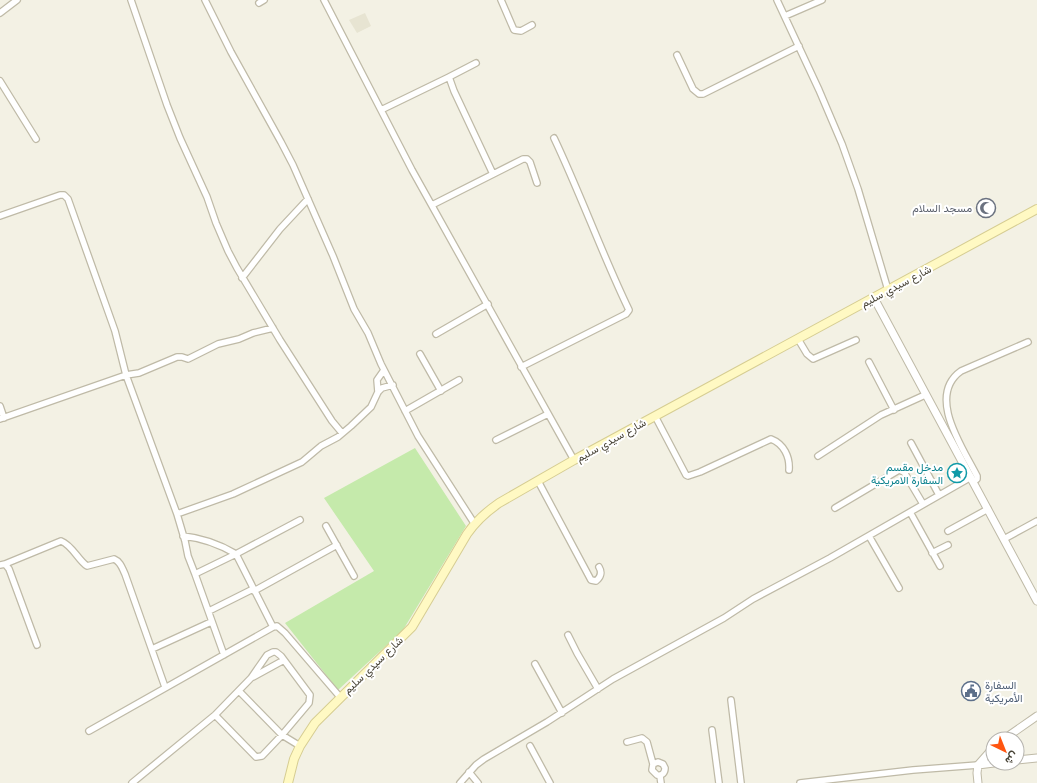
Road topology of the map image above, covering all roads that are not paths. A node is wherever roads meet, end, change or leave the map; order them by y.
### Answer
1 (17, 0) edge
2 (131, 0) edge
3 (205, 0) edge
4 (324, 0) edge
5 (501, 0) edge
6 (777, 0) edge
7 (822, 0) edge
8 (0, 13) edge
9 (785, 16) junction
10 (532, 25) dead end
11 (799, 46) junction
12 (677, 54) dead end
13 (476, 63) dead end
14 (449, 77) junction
15 (0, 81) edge
16 (381, 110) junction
17 (554, 138) dead end
18 (36, 139) dead end
19 (493, 174) junction
20 (537, 183) dead end
21 (308, 199) junction
22 (432, 205) junction
23 (1037, 209) edge
24 (0, 216) edge
25 (242, 278) junction
26 (888, 290) junction
27 (874, 298) junction
28 (488, 304) junction
29 (273, 328) junction
30 (436, 334) dead end
31 (798, 339) junction
32 (856, 340) dead end
33 (1028, 342) dead end
34 (420, 354) dead end
35 (868, 362) dead end
36 (522, 367) junction
37 (384, 370) junction
38 (126, 375) junction
39 (460, 380) dead end
40 (393, 385) junction
41 (441, 391) junction
42 (378, 392) junction
43 (925, 394) junction
44 (0, 406) edge
45 (894, 410) junction
46 (405, 411) junction
47 (548, 414) junction
48 (655, 416) junction
49 (2, 419) edge
50 (342, 433) junction
51 (496, 440) dead end
52 (911, 442) dead end
53 (818, 456) dead end
54 (574, 460) junction
55 (789, 470) dead end
56 (972, 480) junction
57 (538, 481) junction
58 (940, 495) junction
59 (923, 504) junction
60 (835, 508) dead end
61 (988, 509) junction
62 (910, 512) junction
63 (177, 514) junction
64 (300, 520) dead end
65 (1037, 521) edge
66 (474, 524) junction
67 (326, 526) dead end
68 (948, 531) dead end
69 (183, 536) junction
70 (868, 536) junction
71 (1004, 539) junction
72 (948, 544) dead end
73 (337, 545) junction
74 (932, 553) junction
75 (236, 554) junction
76 (2, 564) edge
77 (940, 566) dead end
78 (599, 567) dead end
79 (195, 574) junction
80 (354, 576) dead end
81 (899, 588) dead end
82 (253, 590) junction
83 (1037, 601) edge
84 (209, 611) junction
85 (211, 622) junction
86 (273, 627) junction
87 (568, 635) dead end
88 (37, 645) dead end
89 (152, 649) junction
90 (224, 654) junction
91 (284, 660) junction
92 (535, 664) dead end
93 (251, 678) junction
94 (165, 687) junction
95 (598, 689) junction
96 (239, 691) junction
97 (340, 697) junction
98 (731, 700) dead end
99 (562, 712) junction
100 (215, 715) junction
101 (1037, 716) edge
102 (712, 730) dead end
103 (90, 731) dead end
104 (1015, 731) edge
105 (282, 735) junction
106 (627, 742) dead end
107 (300, 746) junction
108 (530, 746) dead end
109 (985, 757) edge
110 (1037, 758) edge
111 (1025, 759) edge
112 (653, 764) junction
113 (985, 764) edge
114 (978, 765) junction
115 (469, 772) junction
116 (660, 776) junction
117 (132, 783) edge
118 (288, 783) edge
119 (460, 783) edge
120 (478, 783) edge
121 (550, 783) edge
122 (661, 783) edge
123 (719, 783) edge
124 (741, 783) edge
125 (800, 783) edge
126 (978, 783) edge

1 - 8 street
2 - 25 street
3 - 21 street
4 - 16 street
5 - 10 street
6 - 9 street
7 - 9 street
9 - 11 street
11 - 12 street
11 - 26 street
13 - 14 street
14 - 16 street
14 - 19 street
15 - 18 street
16 - 22 street
17 - 36 street
19 - 20 street
19 - 22 street
21 - 25 street
21 - 37 street
22 - 28 street
23 - 26 main road, شارع سيدي سليم
24 - 38 street
25 - 29 street
26 - 27 main road, شارع سيدي سليم
27 - 31 main road, شارع سيدي سليم
27 - 43 street
28 - 30 street
28 - 36 street
29 - 38 street
29 - 50 street
31 - 32 street
31 - 48 main road, شارع سيدي سليم
33 - 56 street
34 - 41 street
35 - 45 street
36 - 47 street
37 - 40 street
37 - 42 street
38 - 49 street
38 - 63 street
39 - 41 street
40 - 42 street
40 - 46 street
41 - 46 street
42 - 50 street
43 - 45 street
43 - 56 street
44 - 49 street
45 - 53 street
46 - 66 street
47 - 51 street
47 - 54 street
48 - 54 main road, شارع سيدي سليم
48 - 55 street
50 - 63 street
52 - 58 street
54 - 57 main road, شارع سيدي سليم
56 - 58 street
56 - 61 street
57 - 66 main road, شارع سيدي سليم
57 - 78 street
58 - 59 street
59 - 60 street
59 - 62 street
61 - 68 street
61 - 71 street
62 - 70 street
62 - 74 street
63 - 69 street
64 - 75 street
65 - 71 street
66 - 97 main road, شارع سيدي سليم
67 - 73 street
69 - 75 street
69 - 79 street
70 - 81 street
70 - 95 street
71 - 83 street
72 - 74 street
73 - 80 street
73 - 82 street
74 - 77 street
75 - 79 street
75 - 82 street
76 - 88 street
76 - 89 street
79 - 84 street
82 - 84 street
82 - 86 street
84 - 85 street
85 - 89 street
85 - 90 street
86 - 90 street
86 - 97 street
87 - 95 street
89 - 94 street
90 - 94 street
91 - 93 street
91 - 93 street
91 - 105 street
92 - 99 street
93 - 96 street
94 - 103 street
95 - 99 street
96 - 100 street
96 - 105 street
97 - 107 main road, شارع سيدي سليم
98 - 124 street
99 - 115 street
100 - 105 street
100 - 117 street
101 - 104 street
102 - 123 street
105 - 107 street
106 - 112 street
107 - 118 main road, شارع سيدي سليم
108 - 121 street
109 - 114 street
110 - 111 street
112 - 116 street
112 - 116 street
113 - 114 street
114 - 125 street
114 - 126 street
115 - 119 street
115 - 120 street
116 - 122 street

